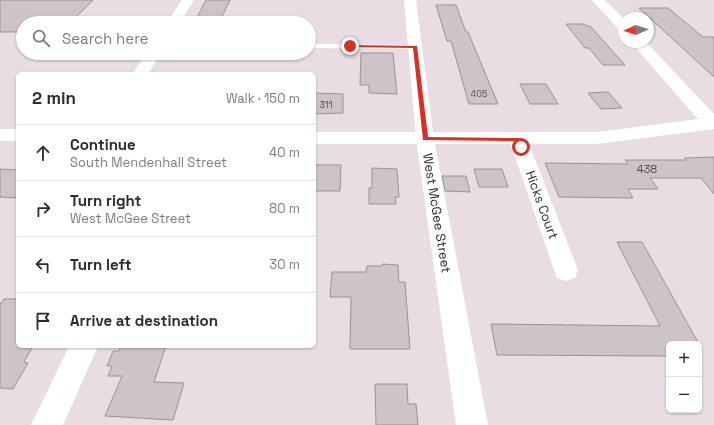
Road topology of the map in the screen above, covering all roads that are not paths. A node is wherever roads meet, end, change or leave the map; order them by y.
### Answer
1 (188, 0) edge
2 (410, 0) edge
3 (598, 0) edge
4 (178, 16) edge
5 (618, 21) edge
6 (316, 46) edge
7 (415, 46) junction
8 (643, 48) edge
9 (149, 60) edge
10 (141, 72) edge
11 (714, 123) edge
12 (0, 135) edge
13 (16, 135) edge
14 (316, 138) edge
15 (425, 139) junction
16 (518, 139) junction
17 (566, 270) dead end
18 (83, 348) edge
19 (47, 425) edge
20 (472, 425) edge

1 - 4 street
2 - 7 street, West McGee Street
3 - 5 street
6 - 7 lane
7 - 15 street, West McGee Street
8 - 11 street
9 - 10 street
11 - 16 street
12 - 13 street
14 - 15 street
15 - 16 street
15 - 20 street, West McGee Street
16 - 17 street, Hicks Court
18 - 19 street

